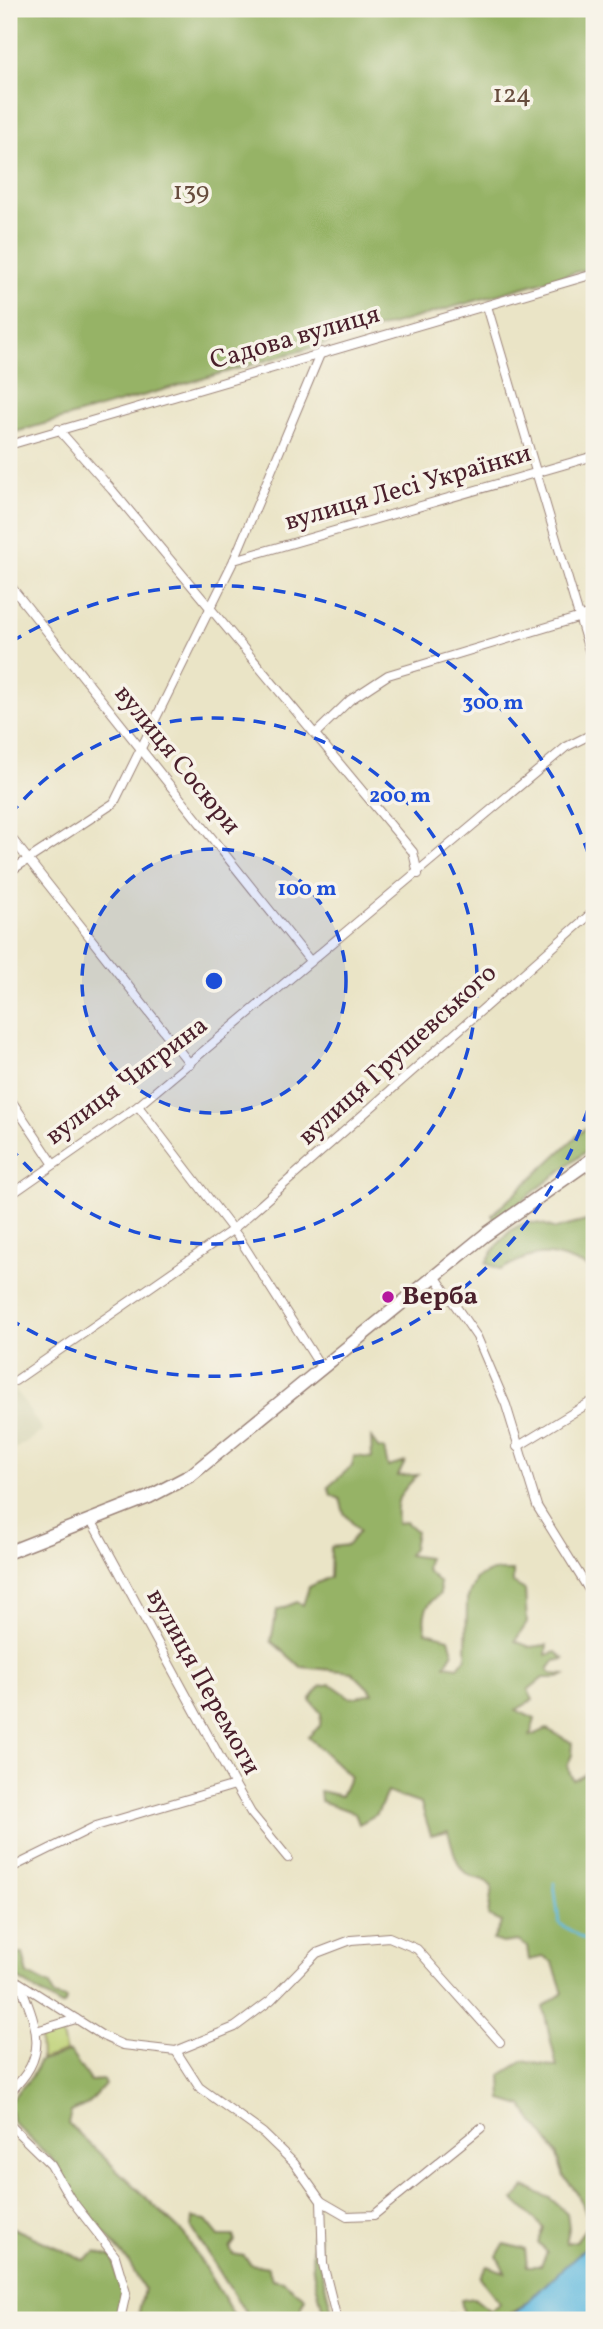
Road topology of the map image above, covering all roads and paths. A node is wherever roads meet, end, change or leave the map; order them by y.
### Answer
1 (594, 274) edge
2 (487, 306) junction
3 (321, 352) junction
4 (58, 429) junction
5 (9, 444) edge
6 (594, 456) edge
7 (538, 473) junction
8 (234, 560) junction
9 (9, 584) edge
10 (210, 609) junction
11 (594, 612) edge
12 (580, 617) junction
13 (594, 667) edge
14 (594, 733) edge
15 (315, 734) junction
16 (141, 748) junction
17 (9, 835) edge
18 (29, 860) junction
19 (9, 872) edge
20 (418, 874) junction
21 (594, 911) edge
22 (311, 962) junction
23 (190, 1064) junction
24 (9, 1097) edge
25 (138, 1106) junction
26 (594, 1158) edge
27 (53, 1163) junction
28 (9, 1196) edge
29 (231, 1231) junction
30 (435, 1276) junction
31 (321, 1367) junction
32 (15, 1381) dead end
33 (594, 1400) edge
34 (517, 1447) junction
35 (91, 1520) junction
36 (9, 1552) edge
37 (594, 1598) edge
38 (235, 1785) junction
39 (288, 1858) dead end
40 (9, 1868) edge
41 (9, 1976) edge
42 (21, 1984) junction
43 (76, 2019) junction
44 (36, 2031) junction
45 (500, 2042) dead end
46 (176, 2051) junction
47 (9, 2093) edge
48 (9, 2124) edge
49 (481, 2128) dead end
50 (321, 2201) junction
51 (120, 2320) edge
52 (337, 2320) edge

1 - 2 street, Садова вулиця
2 - 3 street, Садова вулиця
2 - 7 street
3 - 4 street, Садова вулиця
3 - 8 street
4 - 5 street, Садова вулиця
4 - 10 street
6 - 7 street, вулиця Лесі Українки
7 - 8 street, вулиця Лесі Українки
7 - 12 street
8 - 10 street
9 - 16 street, вулиця Сосюри
10 - 15 street
10 - 16 street
11 - 12 street
12 - 13 street
12 - 15 street
14 - 20 street, вулиця Чигрина
15 - 20 street
16 - 18 street
16 - 22 street, вулиця Сосюри
17 - 18 street
18 - 19 street
18 - 23 street
20 - 22 street, вулиця Чигрина
21 - 29 street, вулиця Грушевського
22 - 23 street, вулиця Чигрина
23 - 25 street, вулиця Чигрина
24 - 27 street
25 - 27 street, вулиця Чигрина
25 - 29 street
26 - 30 main road
27 - 28 street, вулиця Чигрина
29 - 31 street
29 - 32 street, вулиця Грушевського
30 - 31 main road
30 - 34 street
31 - 35 main road
33 - 34 street
34 - 37 street
35 - 36 main road
35 - 38 street, вулиця Перемоги
38 - 39 street, вулиця Перемоги
38 - 40 street
41 - 42 street
42 - 43 street
42 - 44 street
43 - 44 street
43 - 46 street
44 - 47 street
45 - 46 street
46 - 50 street
48 - 51 street
49 - 50 street
50 - 52 street

